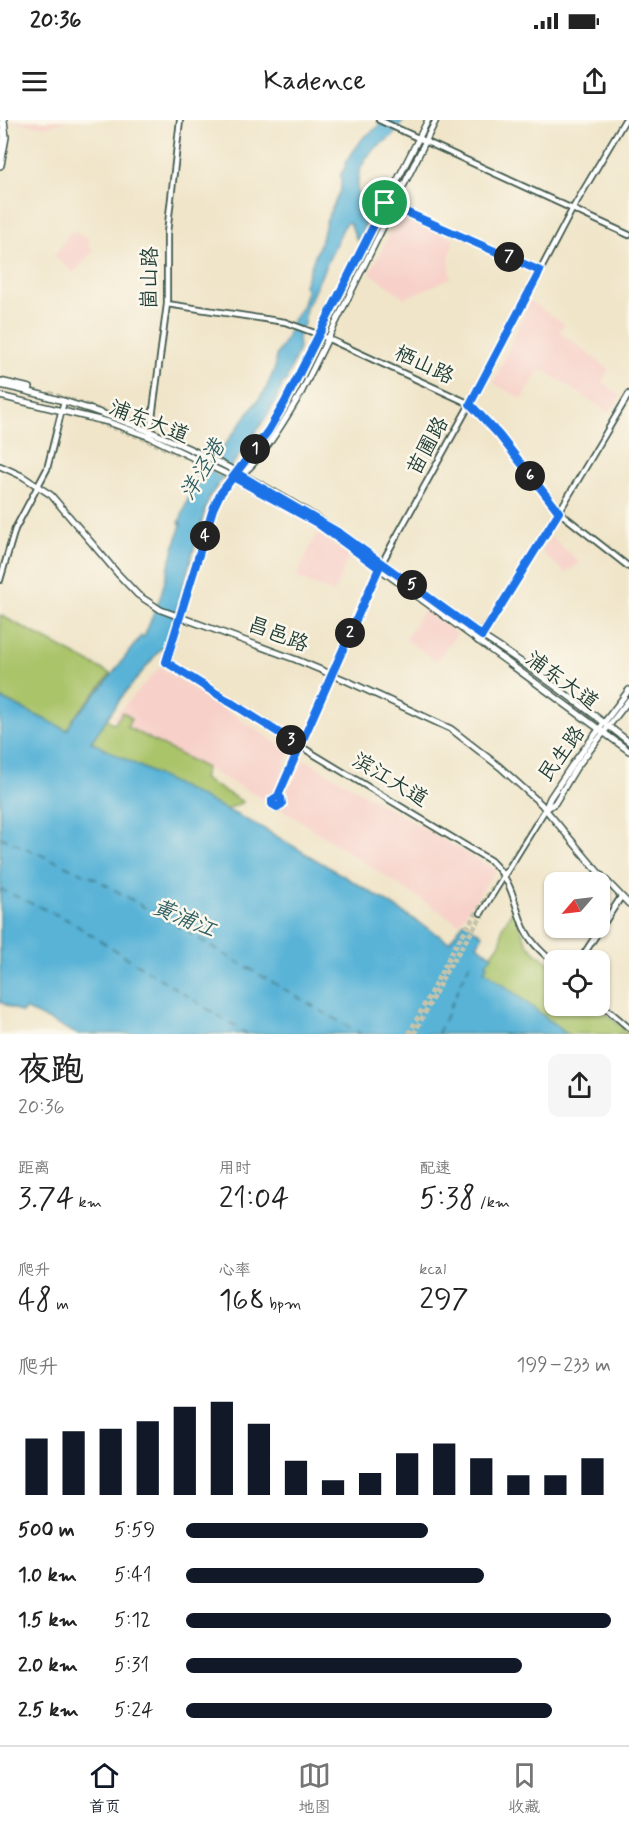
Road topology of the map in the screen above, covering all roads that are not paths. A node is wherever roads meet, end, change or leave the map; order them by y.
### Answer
1 (3, 120) edge
2 (180, 120) edge
3 (379, 120) edge
4 (428, 120) edge
5 (436, 120) edge
6 (625, 120) edge
7 (418, 138) junction
8 (424, 142) junction
9 (0, 165) edge
10 (385, 203) junction
11 (394, 207) junction
12 (573, 208) junction
13 (629, 235) edge
14 (540, 271) junction
15 (167, 304) junction
16 (320, 335) junction
17 (328, 339) junction
18 (0, 381) edge
19 (0, 385) edge
20 (49, 393) tunnel mouth
21 (629, 394) edge
22 (0, 396) edge
23 (64, 401) junction
24 (470, 404) junction
25 (63, 411) junction
26 (150, 434) junction
27 (0, 466) edge
28 (234, 474) junction
29 (38, 486) junction
30 (559, 512) junction
31 (380, 566) junction
32 (629, 567) edge
33 (0, 579) edge
34 (480, 639) junction
35 (332, 674) junction
36 (629, 690) edge
37 (629, 700) edge
38 (607, 725) junction
39 (602, 730) junction
40 (629, 742) edge
41 (300, 746) junction
42 (629, 751) edge
43 (278, 796) dead end
44 (545, 810) junction
45 (504, 875) junction
46 (621, 897) junction
47 (629, 904) edge
48 (481, 913) tunnel mouth
49 (587, 950) edge
50 (544, 954) edge
51 (610, 1012) edge
52 (629, 1028) edge

1 - 9 highway
2 - 15 street, 崮山路
3 - 7 street
4 - 7 main road
5 - 8 main road
6 - 12 street, 苗圃路
7 - 8 street
7 - 10 main road
8 - 11 main road
8 - 12 street
10 - 11 street
10 - 16 main road
11 - 14 street
11 - 17 main road
12 - 13 street
12 - 14 street, 苗圃路
14 - 24 street, 苗圃路
15 - 16 street, 栖山路
15 - 26 street, 崮山路
16 - 17 street, 栖山路
16 - 28 main road
17 - 24 street, 栖山路
17 - 28 main road
18 - 20 main road
19 - 23 main road, 浦东大道
21 - 30 street
22 - 25 main road, 浦东大道
23 - 25 street
23 - 26 main road, 浦东大道
24 - 30 street, 栖山路
24 - 31 street, 苗圃路
25 - 26 main road, 浦东大道
25 - 29 street
26 - 28 main road, 浦东大道
27 - 29 main road, 昌邑路
28 - 31 main road, 浦东大道
28 - 41 street, 滨江大道
29 - 33 street
29 - 35 main road, 昌邑路, bridge
30 - 32 street, 栖山路
30 - 34 street
31 - 34 main road, 浦东大道
31 - 35 street, 苗圃路
34 - 38 main road, 浦东大道
34 - 39 main road, 浦东大道
35 - 41 street, 苗圃路
35 - 44 main road, 昌邑路
36 - 38 main road, 民生路
37 - 38 main road, 民生路
38 - 39 main road, 民生路
38 - 40 main road, 浦东大道
39 - 42 main road, 浦东大道
39 - 44 main road, 民生路
41 - 43 street, 苗圃路
41 - 45 street, 滨江大道
44 - 45 street, 民生路
44 - 46 main road, 昌邑路
45 - 48 street, 民生路
45 - 50 street, 滨江大道
46 - 47 main road, 昌邑路
46 - 49 street
51 - 52 street

